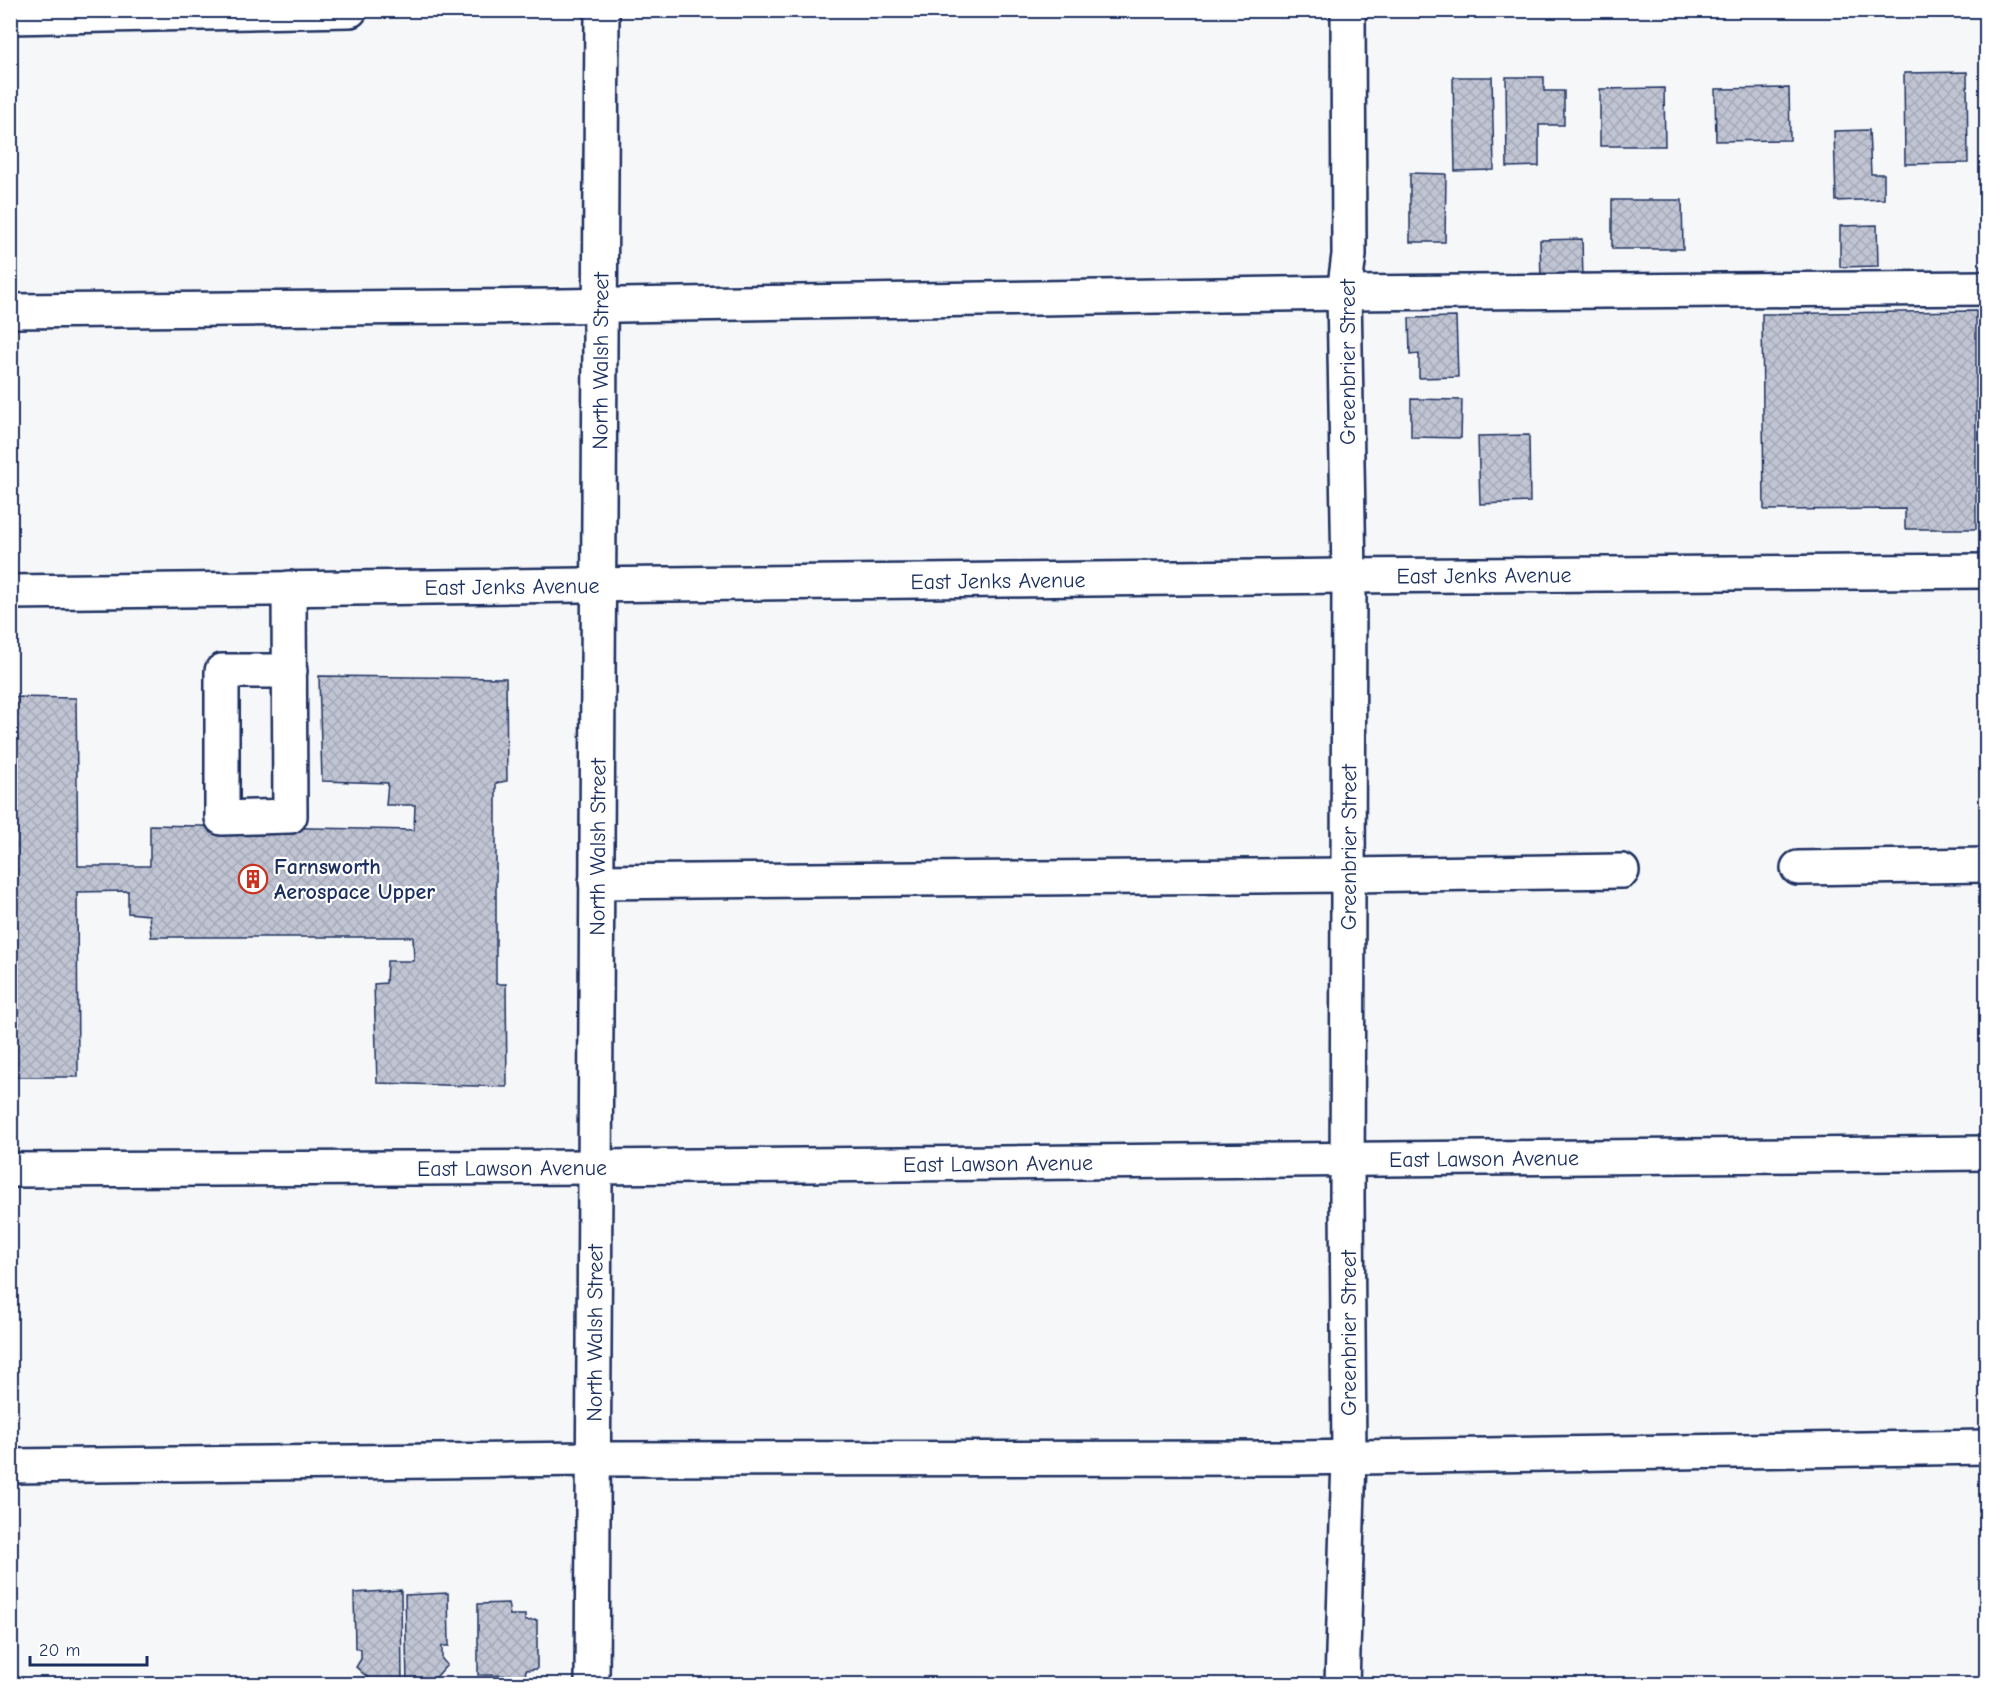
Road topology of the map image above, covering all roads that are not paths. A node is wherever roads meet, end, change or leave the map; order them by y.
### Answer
1 (350, 10) edge
2 (602, 10) edge
3 (1348, 10) edge
4 (10, 16) edge
5 (1986, 288) edge
6 (1344, 293) junction
7 (600, 306) junction
8 (10, 311) edge
9 (1986, 571) edge
10 (1348, 576) junction
11 (598, 585) junction
12 (289, 588) junction
13 (10, 592) edge
14 (290, 671) junction
15 (1986, 865) edge
16 (1798, 868) dead end
17 (1622, 871) dead end
18 (1348, 875) junction
19 (596, 882) junction
20 (1986, 1153) edge
21 (1347, 1158) junction
22 (595, 1167) junction
23 (10, 1170) edge
24 (1986, 1447) edge
25 (1348, 1458) junction
26 (593, 1460) junction
27 (10, 1466) edge
28 (592, 1684) edge
29 (1342, 1684) edge

1 - 4 street
2 - 7 street, North Walsh Street
3 - 6 street, Greenbrier Street
5 - 6 street
6 - 7 street
6 - 10 street, Greenbrier Street
7 - 8 street
7 - 11 street, North Walsh Street
9 - 10 street, East Jenks Avenue
10 - 11 street, East Jenks Avenue
10 - 18 street, Greenbrier Street
11 - 12 street, East Jenks Avenue
11 - 19 street, North Walsh Street
12 - 13 street, East Jenks Avenue
12 - 14 street
14 - 14 street
15 - 16 street
17 - 18 street
18 - 19 street
18 - 21 street, Greenbrier Street
19 - 22 street, North Walsh Street
20 - 21 street, East Lawson Avenue
21 - 22 street, East Lawson Avenue
21 - 25 street, Greenbrier Street
22 - 23 street, East Lawson Avenue
22 - 26 street, North Walsh Street
24 - 25 street
25 - 26 street
25 - 29 street, Greenbrier Street
26 - 27 street
26 - 28 street, North Walsh Street

